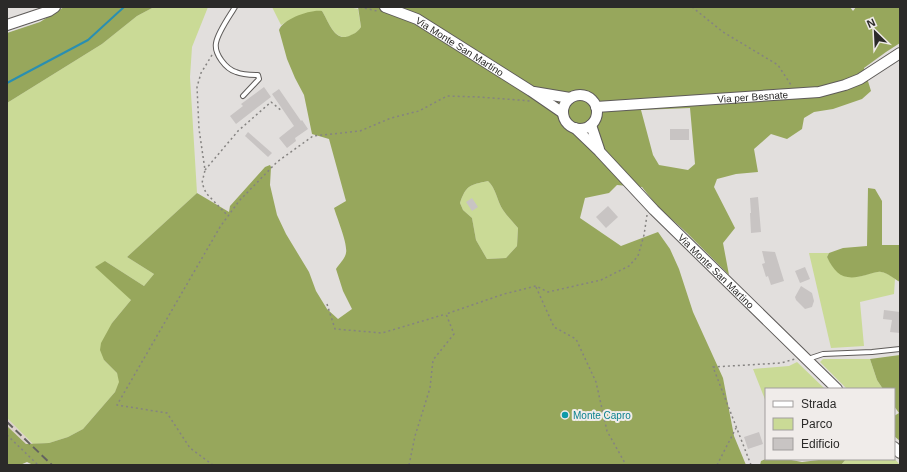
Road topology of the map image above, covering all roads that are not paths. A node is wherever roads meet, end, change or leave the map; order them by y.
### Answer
1 (55, 7) edge
2 (235, 7) edge
3 (385, 7) edge
4 (7, 26) edge
5 (900, 53) edge
6 (243, 96) dead end
7 (534, 96) junction
8 (570, 98) junction
9 (596, 107) junction
10 (563, 113) junction
11 (591, 125) junction
12 (575, 128) junction
13 (599, 151) junction
14 (900, 349) edge
15 (805, 357) junction
16 (836, 388) edge

1 - 4 street
2 - 6 lane
3 - 7 street, Via Monte San Martino
5 - 9 street, Via per Besnate
7 - 8 street, Via Monte San Martino
7 - 10 street, Via Monte San Martino
8 - 9 street, Via Monte San Martino
8 - 10 street
9 - 11 street
10 - 12 street, Via Monte San Martino
11 - 12 street
11 - 13 street, Via Monte San Martino
12 - 13 street, Via Monte San Martino
13 - 15 street, Via Monte San Martino
14 - 15 lane
15 - 16 street, Via Monte San Martino

